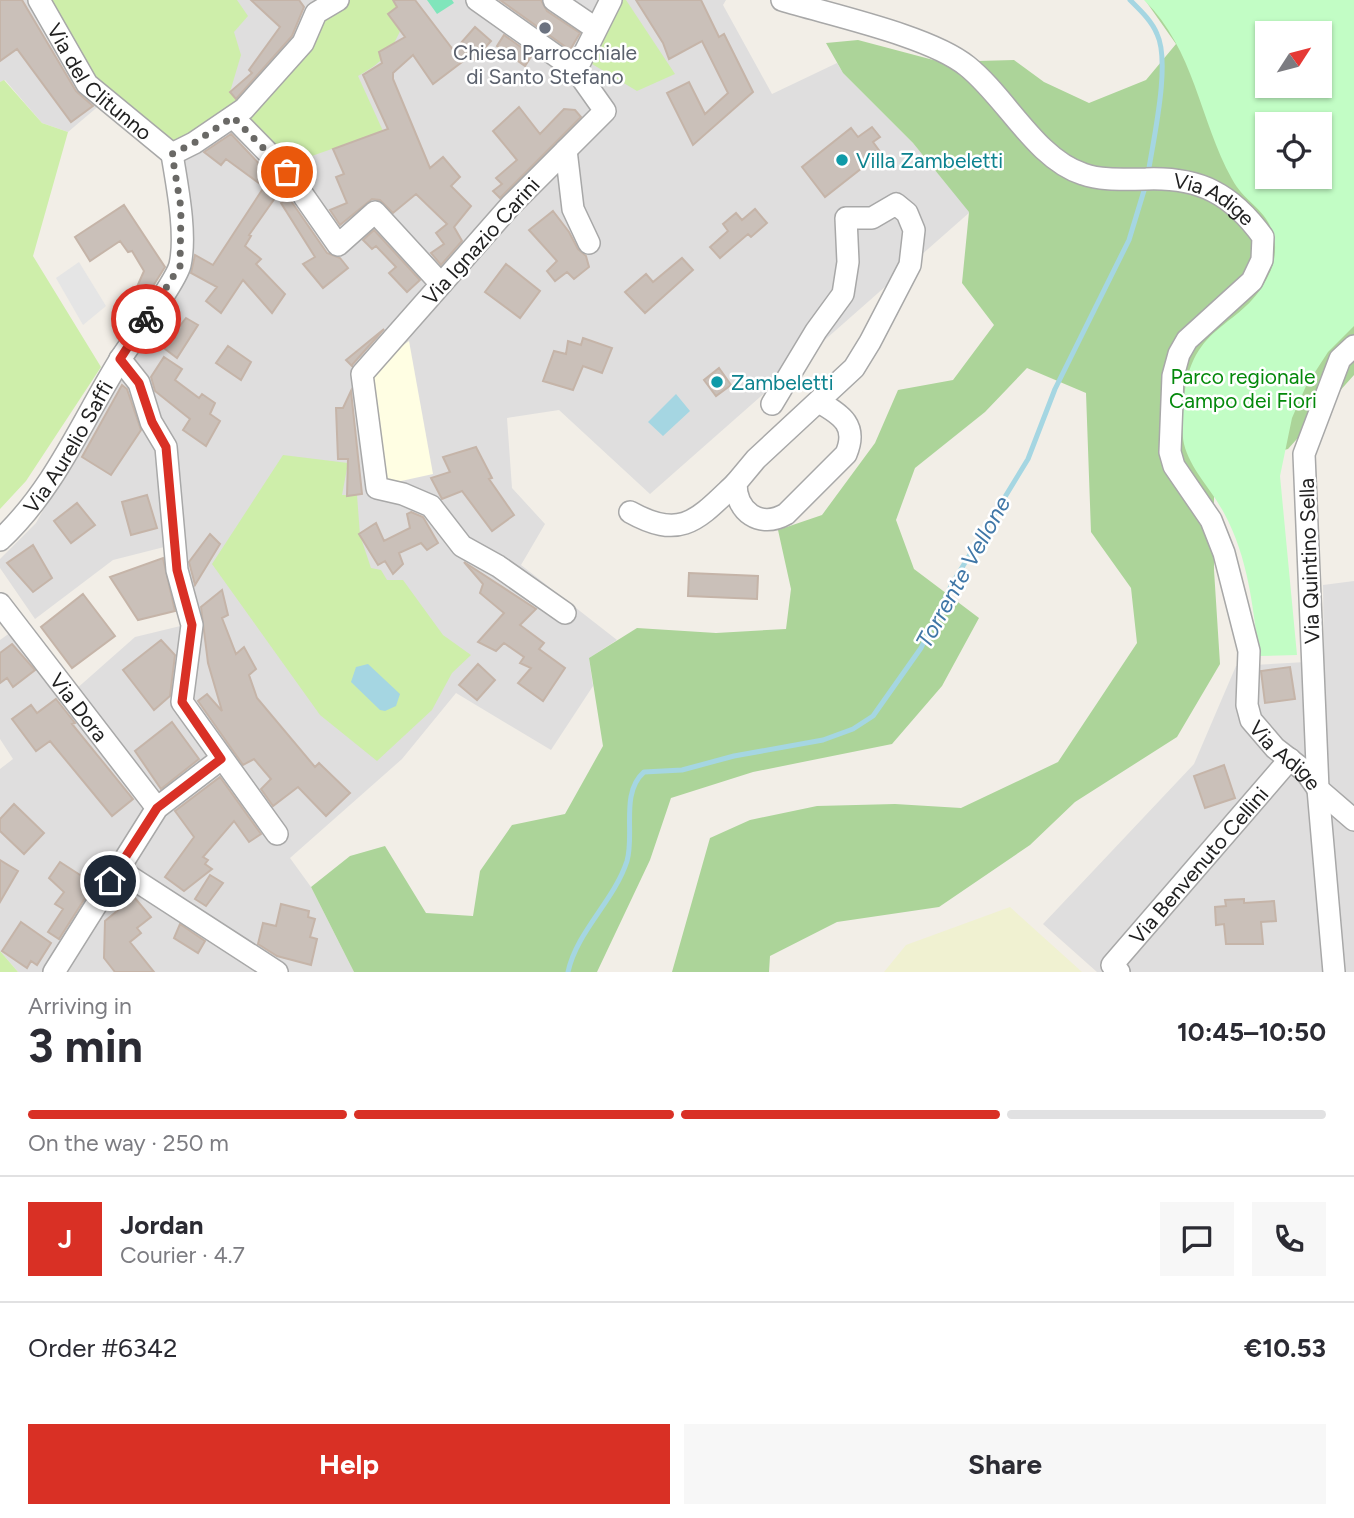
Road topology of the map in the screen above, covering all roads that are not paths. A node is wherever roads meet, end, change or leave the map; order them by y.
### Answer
1 (38, 0) edge
2 (338, 0) edge
3 (477, 0) edge
4 (554, 0) edge
5 (611, 0) edge
6 (782, 0) edge
7 (310, 6) edge
8 (595, 28) junction
9 (576, 70) junction
10 (233, 117) junction
11 (566, 150) junction
12 (172, 154) junction
13 (589, 243) dead end
14 (441, 284) junction
15 (1354, 346) edge
16 (120, 359) junction
17 (819, 402) junction
18 (772, 404) dead end
19 (736, 483) junction
20 (630, 512) dead end
21 (0, 540) edge
22 (0, 604) edge
23 (565, 613) dead end
24 (221, 759) junction
25 (1290, 759) junction
26 (1318, 789) junction
27 (157, 808) junction
28 (1354, 820) edge
29 (277, 834) dead end
30 (118, 869) junction
31 (54, 972) edge
32 (277, 972) edge
33 (1119, 972) edge
34 (1334, 972) edge

1 - 12 street, Via del Clitunno
2 - 7 street
3 - 9 street
4 - 8 street
5 - 8 street
6 - 25 street, Via Adige
7 - 10 street
8 - 9 street
9 - 11 street, Via Ignazio Carini
10 - 12 street
10 - 14 street
11 - 13 street
11 - 14 street, Via Ignazio Carini
12 - 16 street, Via Aurelio Saffi
14 - 23 street, Via Ignazio Carini
15 - 26 street, Via Quintino Sella
16 - 21 street, Via Aurelio Saffi
16 - 24 street
17 - 18 street
17 - 19 street
17 - 19 street
19 - 20 street
22 - 27 street, Via Dora
24 - 27 street
24 - 29 street
25 - 26 street, Via Adige
25 - 33 street, Via Benvenuto Cellini
26 - 28 street, Via Adige
26 - 34 street
27 - 30 street
30 - 31 street
30 - 32 street

